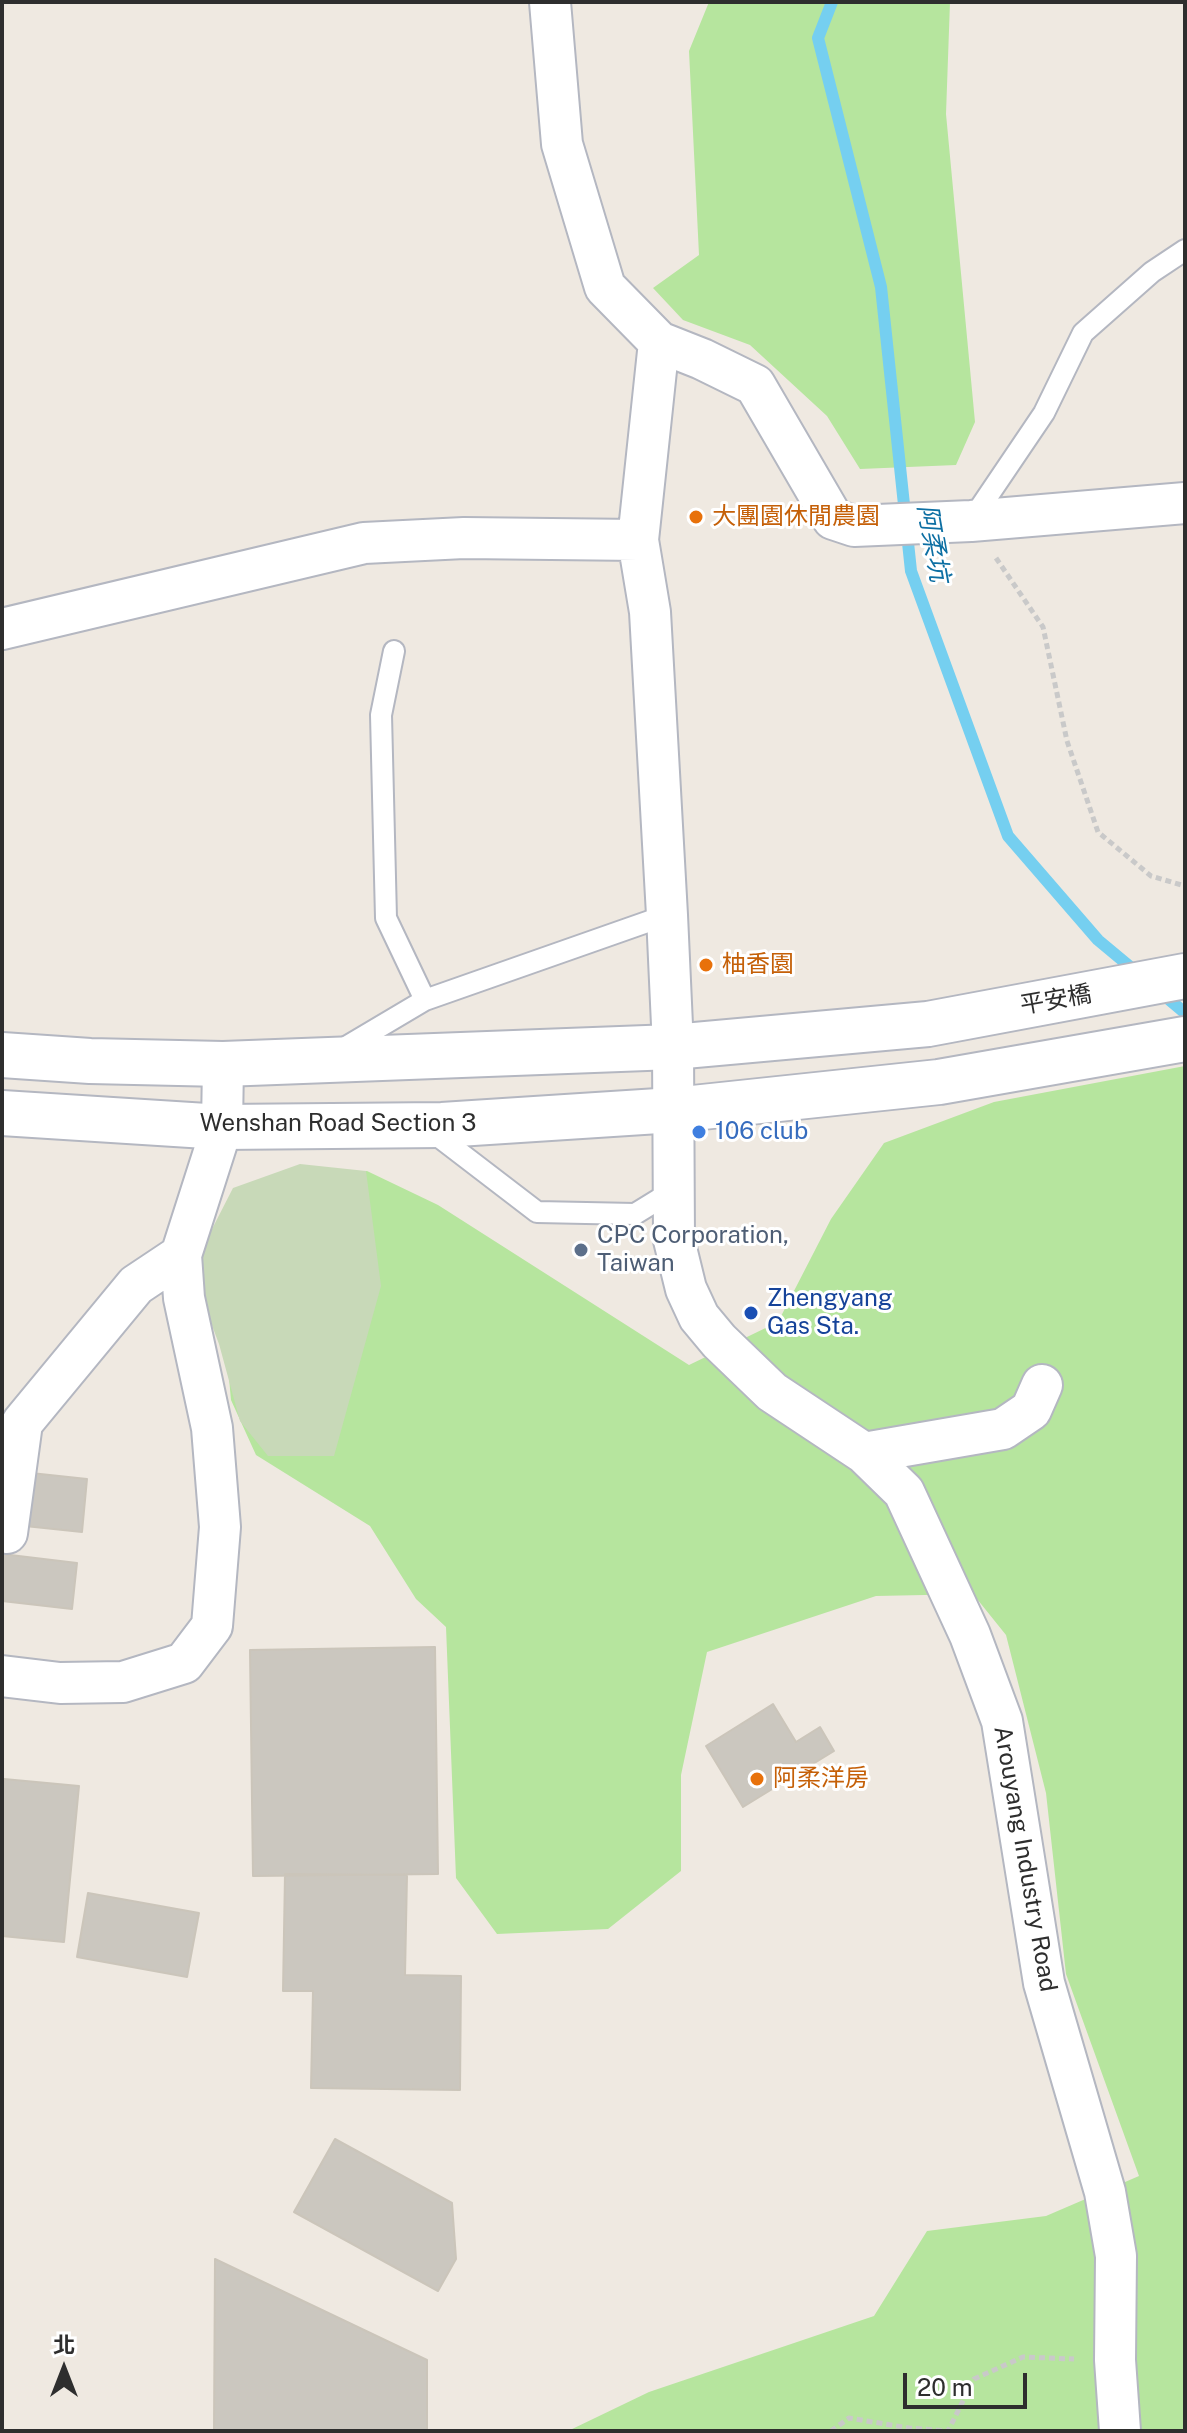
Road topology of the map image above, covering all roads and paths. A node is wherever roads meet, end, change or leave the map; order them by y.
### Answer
1 (550, 2) edge
2 (1185, 250) edge
3 (659, 342) junction
4 (1185, 503) edge
5 (971, 521) junction
6 (638, 540) junction
7 (2, 629) edge
8 (394, 651) dead end
9 (1185, 886) edge
10 (667, 915) junction
11 (1185, 976) edge
12 (425, 1000) junction
13 (1185, 1039) edge
14 (673, 1047) junction
15 (2, 1055) edge
16 (321, 1061) junction
17 (223, 1064) junction
18 (674, 1110) junction
19 (2, 1113) edge
20 (423, 1125) junction
21 (222, 1127) junction
22 (674, 1190) junction
23 (181, 1255) junction
24 (1042, 1385) dead end
25 (864, 1453) junction
26 (7, 1533) dead end
27 (2, 1676) edge
28 (1115, 2360) junction
29 (831, 2431) edge
30 (1120, 2431) edge

1 - 3 street
2 - 5 lane
3 - 5 street
3 - 6 street, Arouyang Industry Road
4 - 5 street
5 - 9 path
6 - 7 street
6 - 10 street, Arouyang Industry Road
8 - 12 lane
10 - 12 lane
10 - 14 street, Arouyang Industry Road
11 - 14 main road, 平安橋
12 - 16 lane
13 - 18 main road, Wenshan Road Section 3
14 - 16 main road
14 - 18 street, Arouyang Industry Road
15 - 17 main road
16 - 17 main road
17 - 21 street
18 - 20 main road, Wenshan Road Section 3
18 - 22 street, Arouyang Industry Road
19 - 21 main road, Wenshan Road Section 3
20 - 21 main road, Wenshan Road Section 3
20 - 22 lane
21 - 23 street
22 - 25 street, Arouyang Industry Road
23 - 26 street
23 - 27 street
24 - 25 street
25 - 28 street, Arouyang Industry Road
28 - 29 path
28 - 30 street, Arouyang Industry Road

